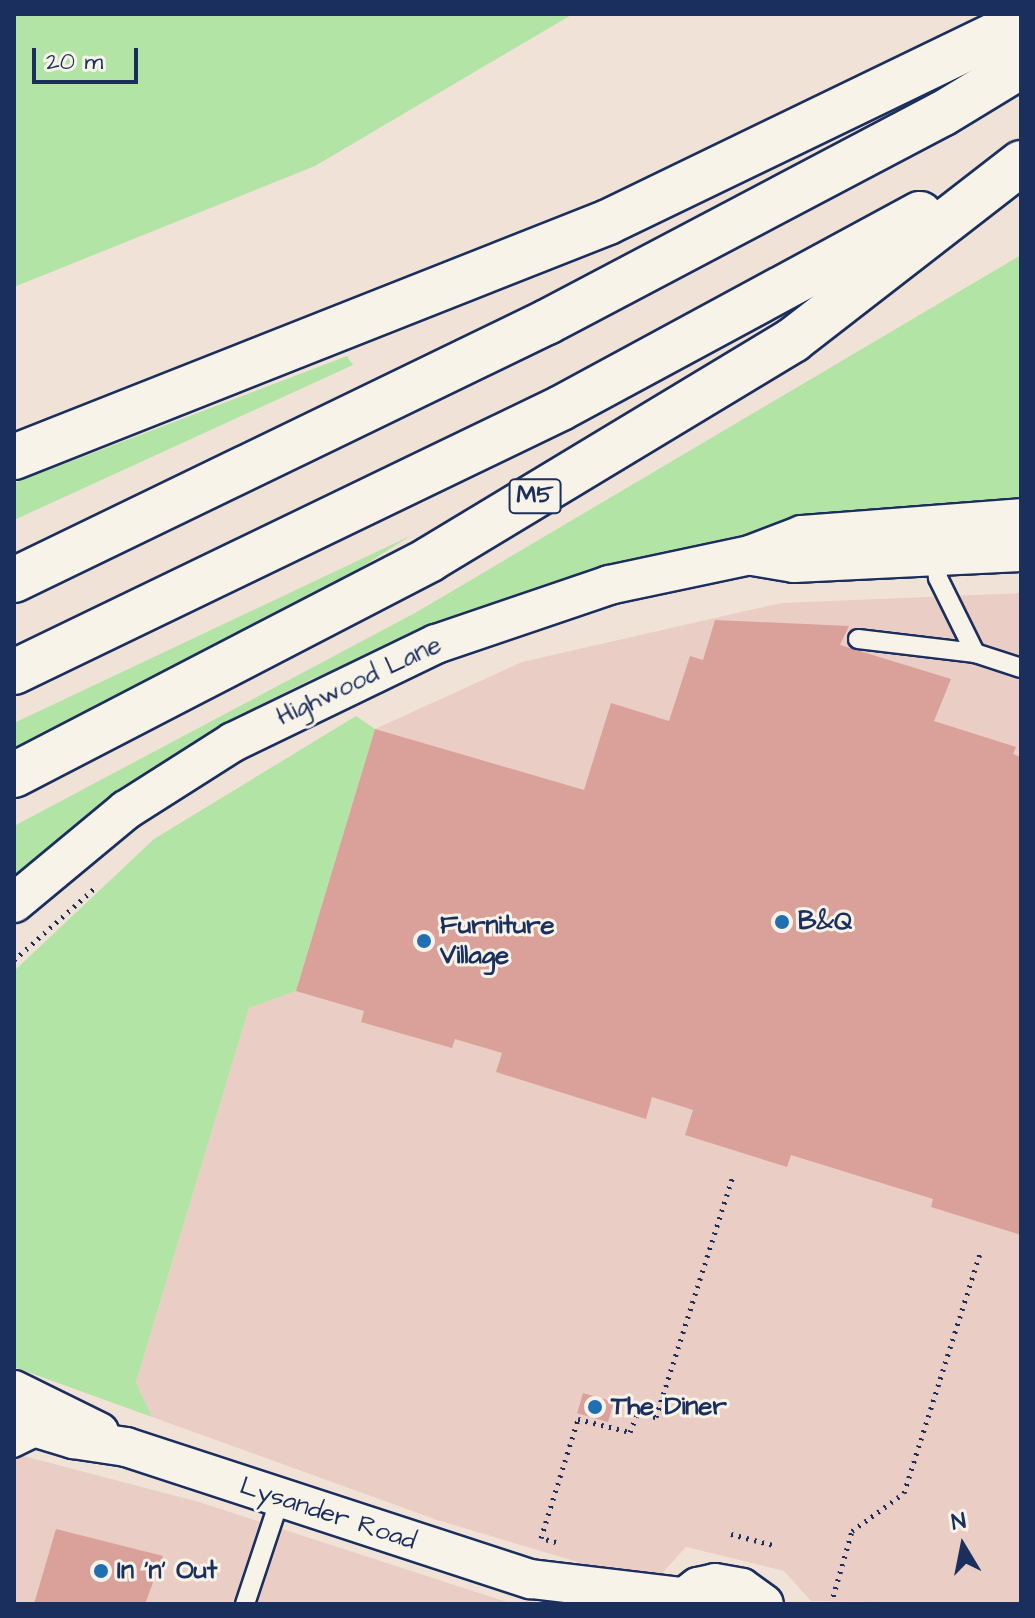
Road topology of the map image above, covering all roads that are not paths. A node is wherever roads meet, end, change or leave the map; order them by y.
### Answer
1 (973, 14) edge
2 (1021, 22) edge
3 (1021, 66) edge
4 (1021, 161) edge
5 (608, 222) junction
6 (14, 457) edge
7 (1021, 518) edge
8 (1021, 552) edge
9 (750, 555) junction
10 (936, 556) junction
11 (14, 580) edge
12 (858, 639) dead end
13 (975, 653) junction
14 (1021, 668) edge
15 (14, 672) edge
16 (14, 775) edge
17 (14, 903) edge
18 (14, 1390) edge
19 (24, 1434) edge
20 (126, 1447) junction
21 (280, 1499) junction
22 (531, 1579) junction
23 (679, 1601) edge
24 (245, 1604) edge
25 (573, 1604) edge
26 (764, 1604) edge

1 - 5 highway
2 - 5 highway
3 - 11 highway
4 - 15 highway, M5
4 - 16 highway, M5
5 - 6 highway
7 - 9 street, Highwood Lane
8 - 10 street, Highwood Lane
9 - 10 street, Highwood Lane
9 - 17 street, Highwood Lane
10 - 13 lane
12 - 13 lane
13 - 14 lane
18 - 20 street, Lysander Road
19 - 20 street, Lysander Road
20 - 21 street, Lysander Road
21 - 22 street, Lysander Road
21 - 24 lane
22 - 23 street, Lysander Road
22 - 25 street, Lysander Road
23 - 26 street

